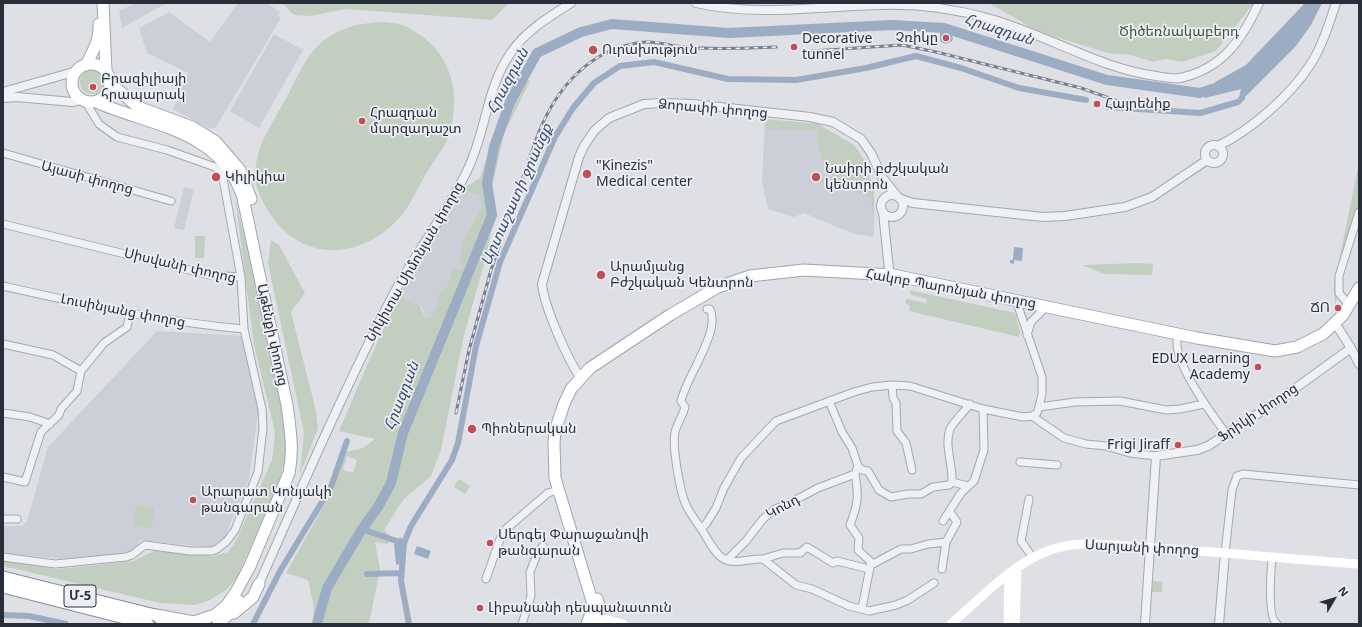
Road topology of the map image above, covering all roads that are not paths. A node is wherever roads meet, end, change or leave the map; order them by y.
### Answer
1 (97, 3) edge
2 (103, 3) edge
3 (572, 3) edge
4 (696, 3) edge
5 (1259, 3) edge
6 (1336, 3) edge
7 (81, 68) junction
8 (106, 71) junction
9 (110, 83) junction
10 (3, 92) edge
11 (3, 98) edge
12 (87, 101) junction
13 (1234, 138) junction
14 (1218, 146) junction
15 (3, 153) edge
16 (1224, 155) junction
17 (1207, 160) junction
18 (882, 177) junction
19 (884, 198) junction
20 (171, 201) dead end
21 (900, 201) junction
22 (883, 212) junction
23 (1359, 212) edge
24 (896, 216) junction
25 (3, 224) edge
26 (241, 277) junction
27 (892, 278) junction
28 (3, 286) edge
29 (1359, 288) edge
30 (1359, 297) edge
31 (1016, 303) junction
32 (1349, 304) junction
33 (707, 309) dead end
34 (1042, 311) junction
35 (130, 314) junction
36 (1337, 326) junction
37 (244, 329) junction
38 (1027, 335) junction
39 (1177, 341) junction
40 (3, 344) edge
41 (1351, 348) junction
42 (1359, 364) edge
43 (81, 371) junction
44 (580, 377) junction
45 (892, 385) junction
46 (829, 401) junction
47 (970, 404) junction
48 (1204, 404) junction
49 (1039, 407) junction
50 (983, 409) junction
51 (3, 413) edge
52 (1032, 416) junction
53 (50, 424) junction
54 (1227, 435) junction
55 (1156, 456) junction
56 (1020, 462) dead end
57 (1057, 465) dead end
58 (858, 466) junction
59 (912, 470) dead end
60 (855, 474) junction
61 (3, 477) edge
62 (952, 482) junction
63 (1359, 485) edge
64 (968, 486) junction
65 (558, 490) junction
66 (1029, 499) dead end
67 (950, 512) junction
68 (3, 519) edge
69 (17, 519) dead end
70 (943, 521) dead end
71 (701, 528) junction
72 (946, 542) junction
73 (543, 546) dead end
74 (1150, 547) junction
75 (1225, 553) junction
76 (3, 557) edge
77 (1033, 558) junction
78 (1272, 558) junction
79 (763, 559) junction
80 (727, 560) junction
81 (1359, 564) edge
82 (870, 566) junction
83 (1017, 568) junction
84 (942, 569) dead end
85 (1009, 574) junction
86 (3, 577) edge
87 (486, 579) dead end
88 (259, 584) junction
89 (934, 584) dead end
90 (3, 587) edge
91 (242, 594) junction
92 (862, 608) junction
93 (156, 615) junction
94 (228, 616) junction
95 (593, 621) edge
96 (194, 623) edge
97 (148, 624) edge
98 (167, 624) edge
99 (218, 624) edge
100 (522, 624) edge
101 (623, 624) edge
102 (951, 624) edge
103 (1008, 624) edge
104 (1014, 624) edge
105 (1145, 624) edge
106 (1219, 624) edge
107 (1277, 624) edge

1 - 7 main road
2 - 8 main road
3 - 88 street, Նիկիտա Սիմոնյան փողոց
4 - 5 street
6 - 13 street
7 - 8 main road
7 - 10 street
7 - 12 main road
8 - 9 main road
9 - 12 main road
9 - 91 main road, Աթենքի փողոց
11 - 12 street
12 - 26 street
12 - 96 main road, Աթենքի փողոց
13 - 14 street
13 - 16 street
14 - 16 street
14 - 17 street
15 - 20 street, Այասի փողոց
16 - 17 street
17 - 21 street
18 - 19 street
18 - 21 street
18 - 44 street, Ձորափի փողոց
19 - 21 street
19 - 22 street
21 - 24 street
22 - 24 street
22 - 27 street
23 - 32 street
24 - 27 street
25 - 26 street, Սիսվանի փողոց
26 - 37 street, Սիսվանի փողոց
27 - 31 main road, Հակոբ Պարոնյան փողոց
27 - 31 main road, Հակոբ Պարոնյան փողոց
27 - 44 main road, Հակոբ Պարոնյան փողոց
27 - 95 main road, Հակոբ Պարոնյան փողոց
28 - 35 street, Լուսինյանց փողոց
29 - 32 main road
30 - 36 main road
31 - 34 main road, Հակոբ Պարոնյան փողոց
31 - 36 main road, Հակոբ Պարոնյան փողոց
31 - 38 street
32 - 36 main road
33 - 71 street
34 - 38 street
34 - 39 main road, Հակոբ Պարոնյան փողոց
35 - 37 street, Լուսինյանց փողոց
35 - 43 street
36 - 39 main road, Հակոբ Պարոնյան փողոց
36 - 41 street
37 - 76 street, Սիսվանի փողոց
38 - 49 street
39 - 48 street
40 - 43 street
41 - 42 street
41 - 54 street, Ֆրիկի փողոց
43 - 53 street
44 - 65 main road, Հակոբ Պարոնյան փողոց
45 - 46 street
45 - 47 street
45 - 59 street
46 - 58 street
46 - 71 street
47 - 50 street
47 - 62 street
48 - 49 street
48 - 54 street
49 - 52 street
50 - 52 street
50 - 64 street
51 - 53 street
52 - 55 street
53 - 61 street
54 - 55 street, Ֆրիկի փողոց
55 - 74 street
56 - 57 street
58 - 60 street
58 - 62 street
60 - 80 street, Կոնդ
60 - 82 street
62 - 64 street
63 - 75 street
64 - 67 street
65 - 87 street
65 - 95 main road, Հակոբ Պարոնյան փողոց
66 - 77 street
67 - 70 street
67 - 72 street
68 - 69 street
71 - 80 street
72 - 82 street
72 - 84 street
73 - 100 street
74 - 75 main road, Սարյանի փողոց
74 - 77 main road, Սարյանի փողոց
74 - 105 street
75 - 78 main road, Սարյանի փողոց
75 - 106 street
77 - 83 main road, Սարյանի փողոց
78 - 81 main road, Սարյանի փողոց
78 - 107 street
79 - 80 street
79 - 82 street
79 - 92 street
82 - 92 street
83 - 85 main road, Սարյանի փողոց
83 - 104 main road
85 - 102 main road, Սարյանի փողոց
85 - 103 main road
86 - 93 main road, Մ-5
88 - 91 main road
88 - 94 main road
89 - 92 street
90 - 97 main road, Մ-5
91 - 94 main road, Աթենքի փողոց
93 - 96 main road
93 - 98 main road
94 - 99 main road, Աթենքի փողոց
95 - 101 main road

